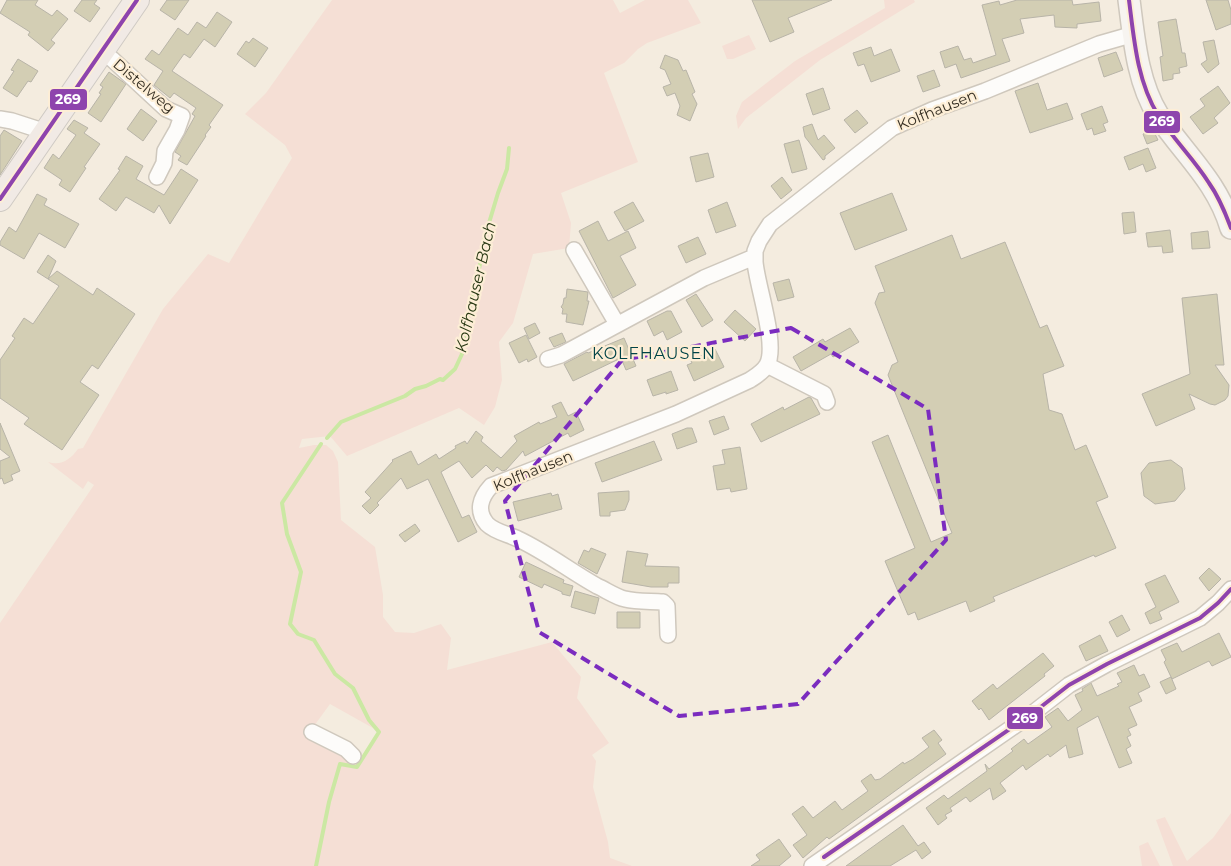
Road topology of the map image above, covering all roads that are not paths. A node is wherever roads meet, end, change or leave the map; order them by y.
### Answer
1 (137, 0) edge
2 (1129, 0) edge
3 (1134, 34) junction
4 (101, 52) junction
5 (0, 119) edge
6 (46, 132) junction
7 (157, 176) dead end
8 (0, 199) edge
9 (1231, 228) edge
10 (574, 250) dead end
11 (754, 257) junction
12 (617, 324) junction
13 (548, 359) dead end
14 (767, 365) junction
15 (827, 402) dead end
16 (1231, 589) edge
17 (668, 635) dead end
18 (312, 732) dead end
19 (353, 756) dead end
20 (812, 866) edge

1 - 4 main road
2 - 3 street
3 - 9 street
3 - 11 street, Kolfhausen
4 - 6 main road
4 - 7 street, Distelweg
5 - 6 street
6 - 8 main road
10 - 12 street
11 - 12 street
11 - 14 street
12 - 13 street
14 - 15 street
14 - 17 street, Kolfhausen
16 - 20 street
18 - 19 street

